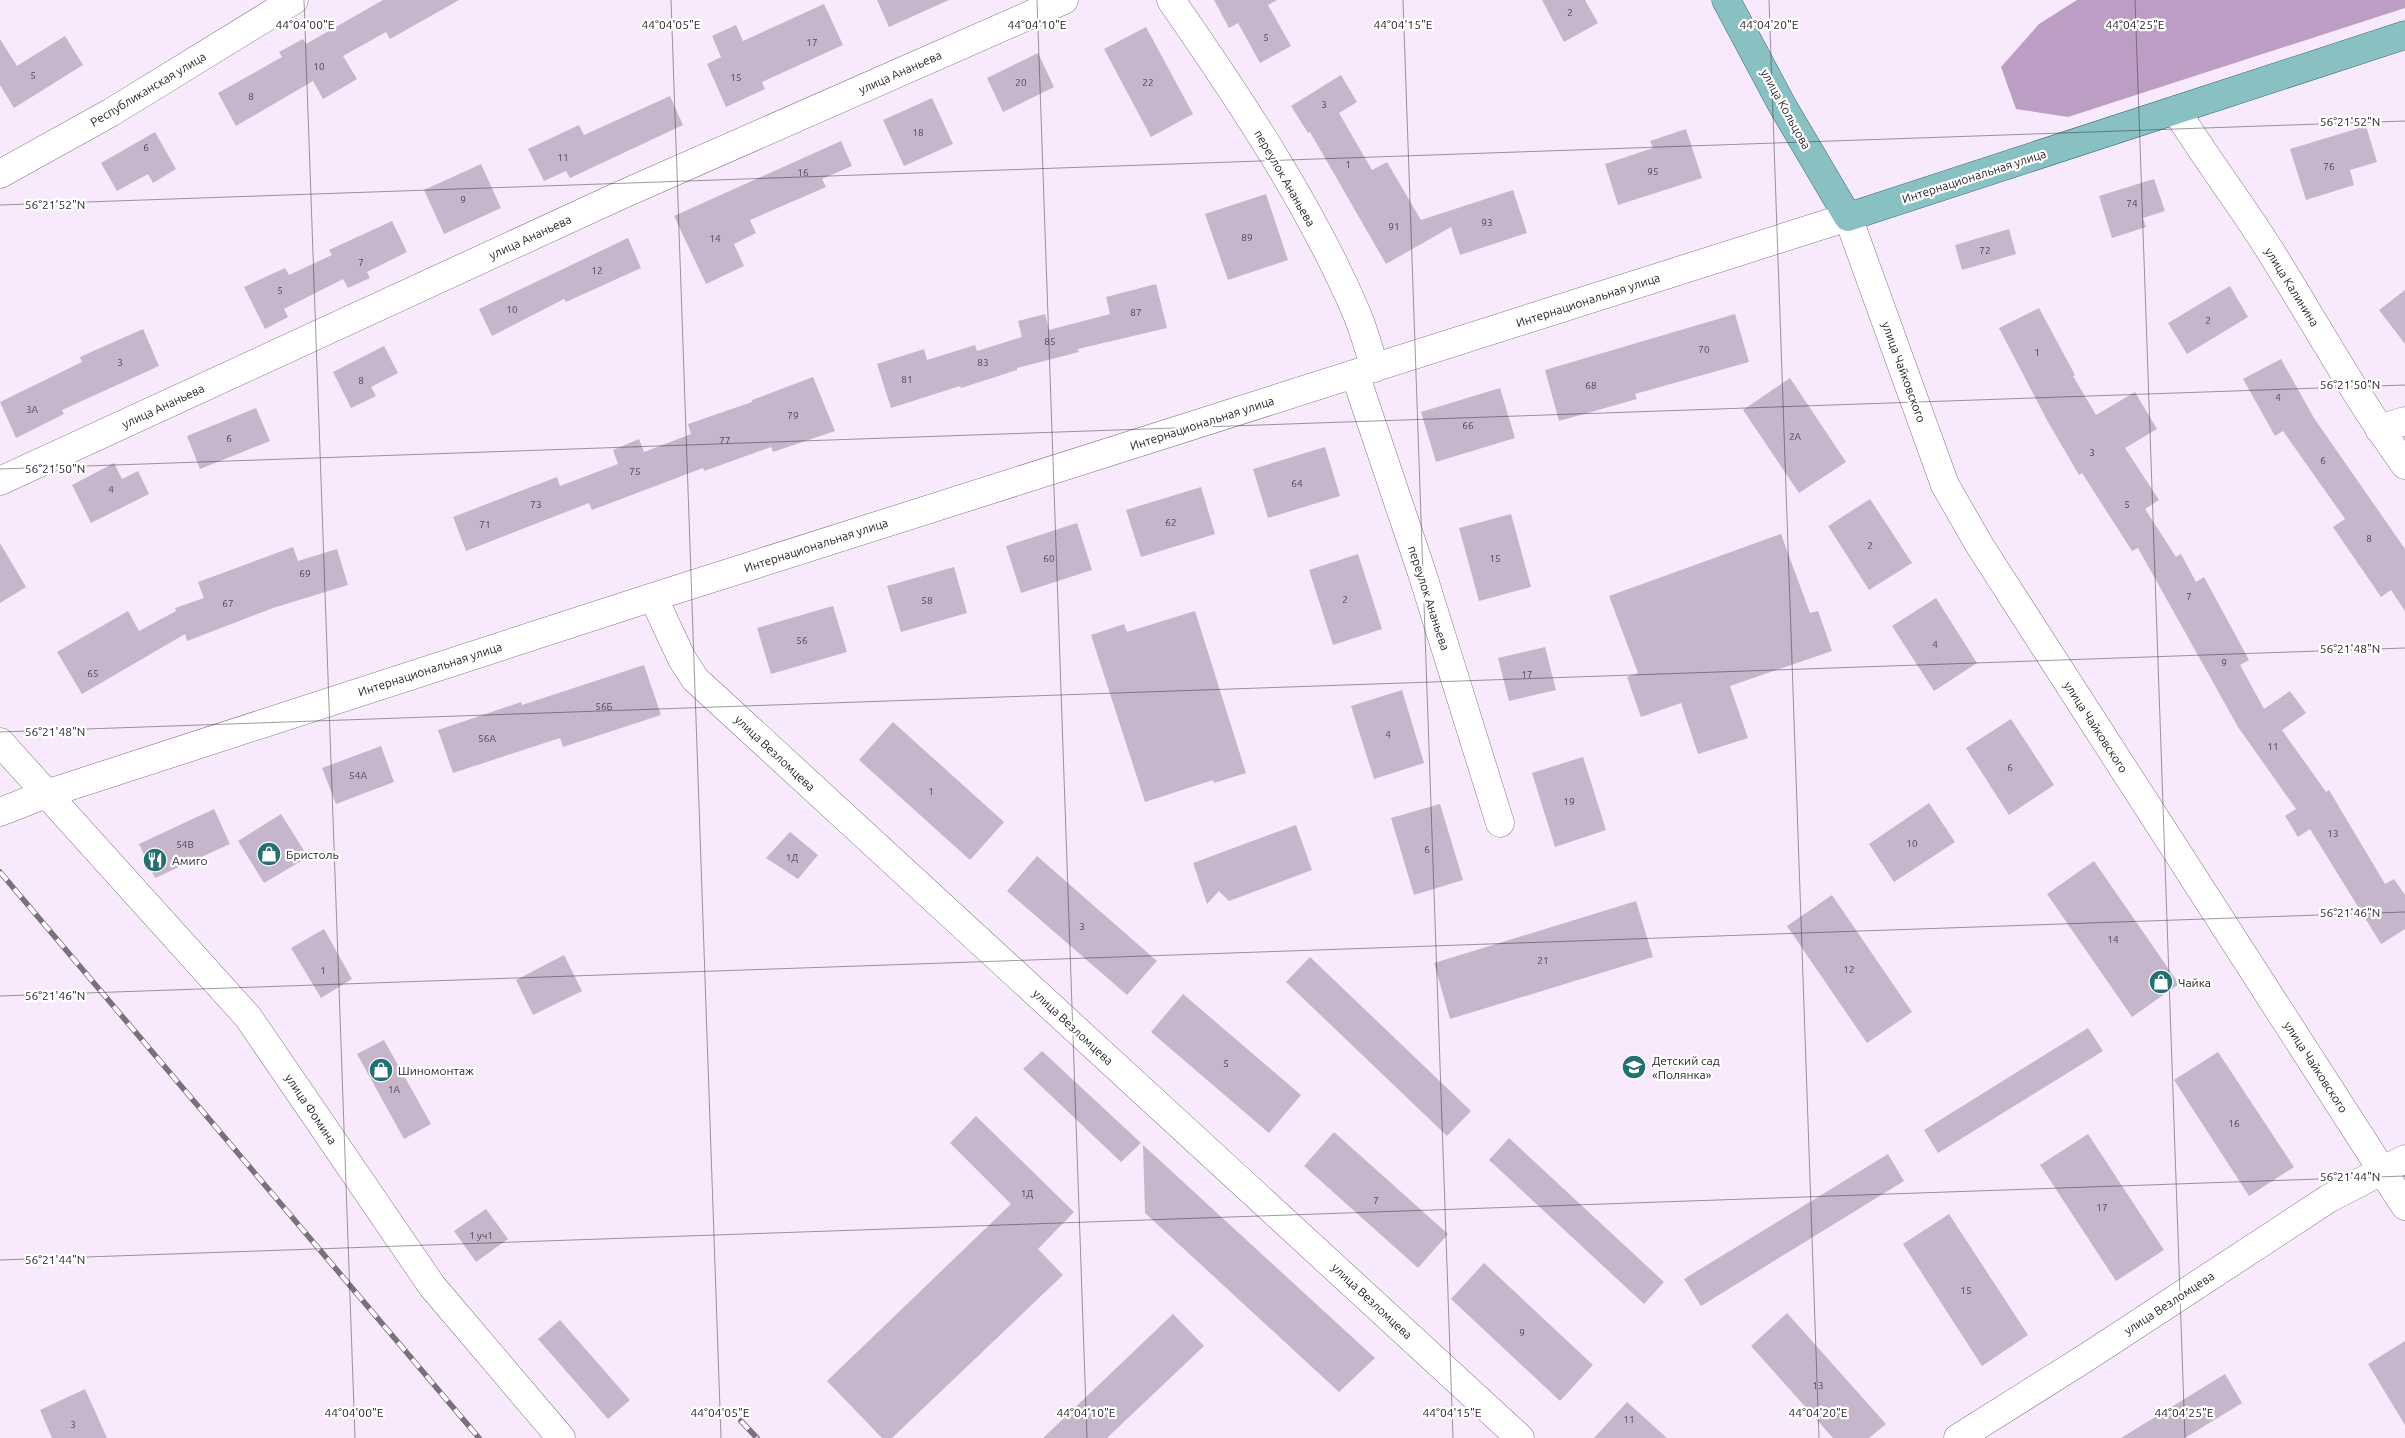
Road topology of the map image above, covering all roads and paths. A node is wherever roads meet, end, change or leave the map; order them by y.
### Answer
1 (294, 0) edge
2 (1064, 0) edge
3 (1172, 0) edge
4 (1726, 0) edge
5 (2405, 35) edge
6 (2176, 110) junction
7 (0, 174) edge
8 (1848, 217) junction
9 (1365, 371) junction
10 (2405, 421) edge
11 (2379, 429) junction
12 (2405, 465) edge
13 (0, 481) edge
14 (653, 597) junction
15 (0, 742) edge
16 (46, 794) junction
17 (0, 812) edge
18 (1500, 823) dead end
19 (2393, 1165) edge
20 (2405, 1206) edge
21 (561, 1438) edge
22 (1520, 1438) edge
23 (1958, 1438) edge

1 - 7 street, Республиканская улица
2 - 13 street, улица Ананьева
3 - 9 street, переулок Ананьева
4 - 8 main road, улица Кольцова
5 - 6 main road, Интернациональная улица
6 - 8 main road, Интернациональная улица
6 - 11 street, улица Калинина
8 - 9 street, Интернациональная улица
8 - 19 street, улица Чайковского
9 - 14 street, Интернациональная улица
9 - 18 street, переулок Ананьева
10 - 11 street
11 - 12 street, улица Калинина
14 - 16 street, Интернациональная улица
14 - 22 street, улица Везломцева
15 - 16 street, улица Фомина
16 - 17 street, Интернациональная улица
16 - 21 street, улица Фомина
19 - 20 street, улица Чайковского
19 - 23 street, улица Везломцева

